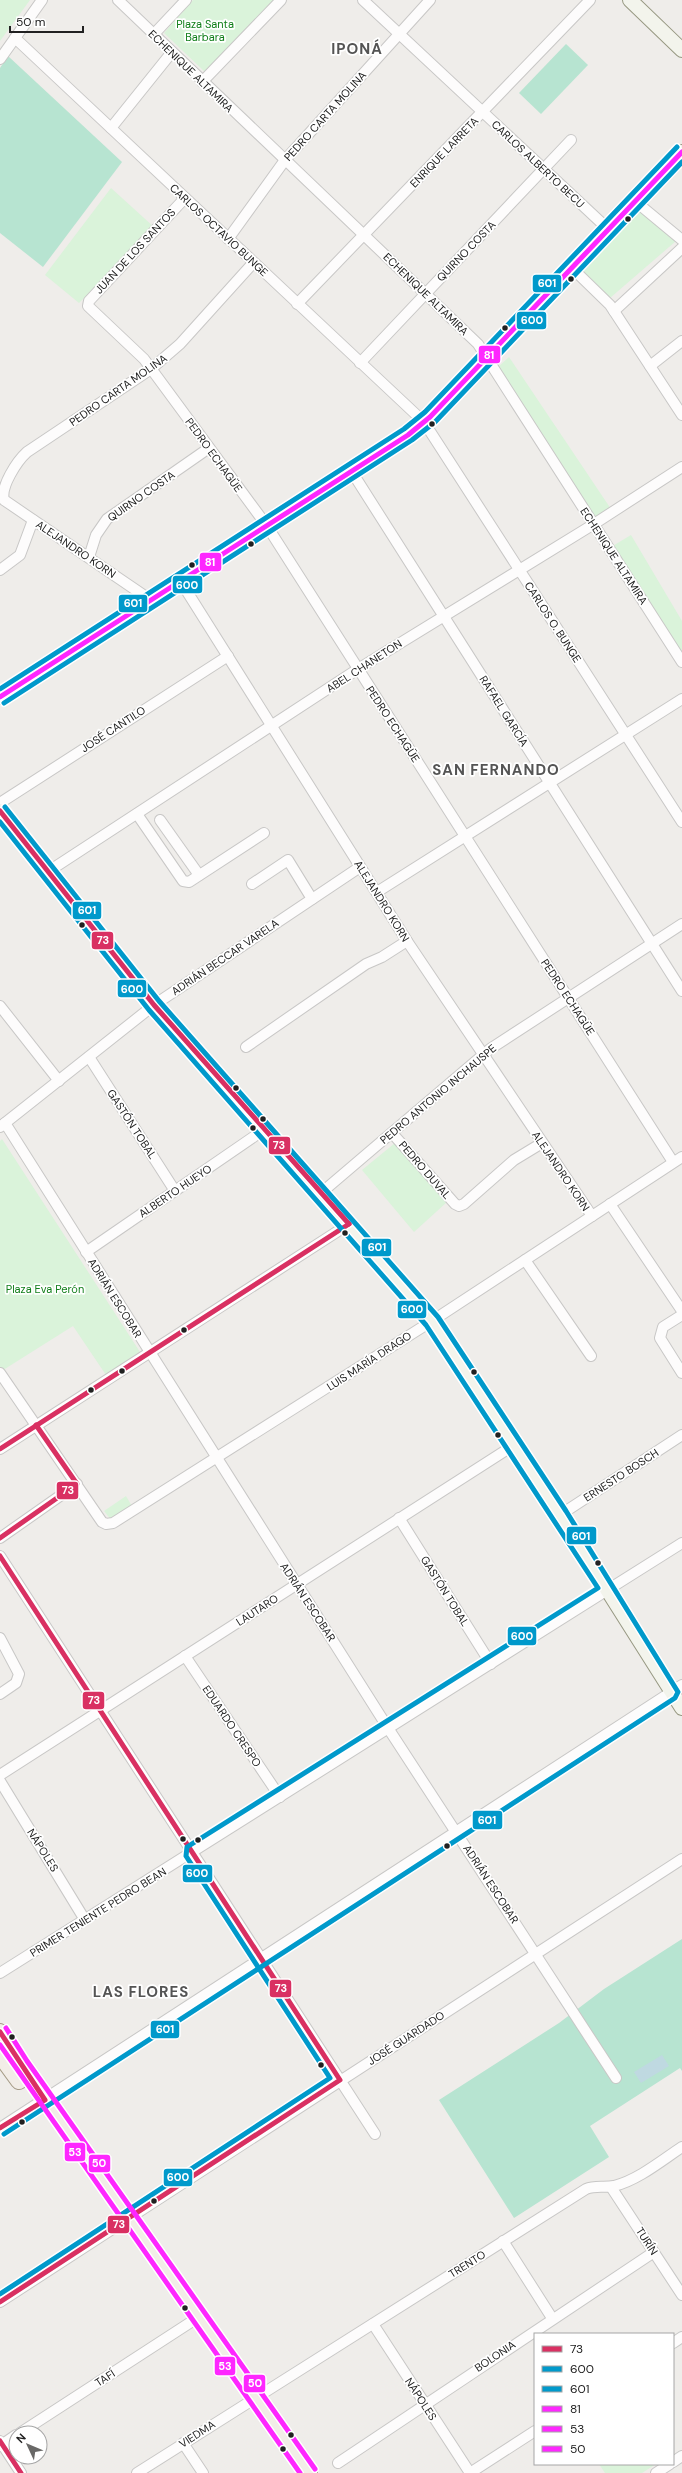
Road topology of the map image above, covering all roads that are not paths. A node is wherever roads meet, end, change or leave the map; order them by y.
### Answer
1 (42, 0) edge
2 (118, 0) edge
3 (186, 0) edge
4 (281, 0) edge
5 (364, 0) edge
6 (430, 0) edge
7 (590, 0) edge
8 (632, 1) edge
9 (399, 33) junction
10 (154, 34) junction
11 (15, 38) junction
12 (682, 50) edge
13 (172, 52) junction
14 (0, 58) edge
15 (202, 82) junction
16 (483, 112) junction
17 (110, 128) junction
18 (571, 140) dead end
19 (682, 152) edge
20 (285, 160) junction
21 (544, 169) junction
22 (185, 198) junction
23 (635, 201) junction
24 (608, 229) junction
25 (364, 234) junction
26 (228, 239) junction
27 (682, 240) edge
28 (682, 248) edge
29 (253, 263) junction
30 (571, 267) junction
31 (426, 293) junction
32 (297, 304) junction
33 (88, 306) joint
34 (614, 311) junction
35 (682, 341) edge
36 (487, 355) junction
37 (360, 363) junction
38 (650, 366) junction
39 (151, 369) junction
40 (682, 415) edge
41 (424, 422) junction
42 (209, 448) junction
43 (682, 467) edge
44 (352, 472) junction
45 (2, 497) joint
46 (33, 520) junction
47 (594, 524) junction
48 (267, 526) junction
49 (89, 557) junction
50 (519, 569) junction
51 (0, 570) edge
52 (181, 582) junction
53 (152, 601) junction
54 (443, 615) junction
55 (228, 656) junction
56 (682, 662) edge
57 (358, 669) junction
58 (0, 697) edge
59 (682, 699) edge
60 (272, 726) junction
61 (626, 735) junction
62 (550, 784) junction
63 (0, 803) edge
64 (0, 810) edge
65 (137, 814) junction
66 (160, 820) dead end
67 (682, 822) edge
68 (264, 833) dead end
69 (466, 838) junction
70 (360, 867) junction
71 (49, 871) junction
72 (199, 875) junction
73 (252, 884) dead end
74 (376, 892) junction
75 (312, 899) junction
76 (682, 924) edge
77 (407, 941) junction
78 (652, 943) junction
79 (682, 991) edge
80 (568, 998) junction
81 (154, 1005) junction
82 (0, 1006) edge
83 (246, 1047) dead end
84 (483, 1055) junction
85 (89, 1057) junction
86 (59, 1081) junction
87 (2, 1125) edge
88 (265, 1130) junction
89 (392, 1133) junction
90 (542, 1143) junction
91 (678, 1160) edge
92 (175, 1191) junction
93 (321, 1193) junction
94 (610, 1204) junction
95 (592, 1216) junction
96 (349, 1224) junction
97 (86, 1252) junction
98 (525, 1260) junction
99 (682, 1311) edge
100 (682, 1315) edge
101 (432, 1321) junction
102 (148, 1352) junction
103 (591, 1356) dead end
104 (0, 1373) edge
105 (682, 1373) edge
106 (36, 1425) junction
107 (682, 1435) edge
108 (514, 1445) junction
109 (0, 1449) edge
110 (216, 1459) junction
111 (77, 1484) junction
112 (560, 1515) junction
113 (399, 1518) junction
114 (0, 1538) edge
115 (682, 1543) edge
116 (0, 1556) edge
117 (296, 1584) junction
118 (608, 1590) junction
119 (0, 1638) edge
120 (185, 1656) junction
121 (491, 1664) junction
122 (677, 1688) edge
123 (0, 1694) edge
124 (682, 1708) edge
125 (100, 1710) junction
126 (388, 1728) junction
127 (0, 1775) edge
128 (0, 1781) edge
129 (280, 1797) junction
130 (456, 1831) junction
131 (192, 1852) junction
132 (682, 1859) edge
133 (85, 1920) junction
134 (536, 1953) junction
135 (260, 1957) junction
136 (0, 1974) edge
137 (0, 2032) edge
138 (0, 2055) edge
139 (616, 2078) dead end
140 (340, 2080) junction
141 (41, 2103) junction
142 (0, 2128) edge
143 (375, 2134) dead end
144 (682, 2148) edge
145 (612, 2187) junction
146 (125, 2221) junction
147 (503, 2241) junction
148 (654, 2252) junction
149 (682, 2294) edge
150 (0, 2302) edge
151 (552, 2318) junction
152 (191, 2322) junction
153 (373, 2324) junction
154 (253, 2400) junction
155 (425, 2404) junction
156 (32, 2425) edge
157 (534, 2432) edge
158 (184, 2443) junction
159 (1, 2444) edge
160 (338, 2463) dead end
161 (668, 2465) edge
162 (21, 2473) edge
163 (137, 2473) edge
164 (203, 2473) edge
165 (297, 2473) edge
166 (310, 2473) edge
167 (470, 2473) edge
168 (656, 2473) edge

1 - 11 street
2 - 10 street, ECHENIQUE ALTAMIRA
3 - 10 street
4 - 15 street
5 - 9 street, CARLOS ALBERTO BECU
6 - 9 street, PEDRO CARTA MOLINA
7 - 16 street, ENRIQUE LARRETA
8 - 12 main road
9 - 16 street, CARLOS ALBERTO BECU
9 - 20 street, PEDRO CARTA MOLINA
10 - 13 street, ECHENIQUE ALTAMIRA
11 - 14 street
11 - 17 street, CARLOS OCTAVIO BUNGE
13 - 15 street, ECHENIQUE ALTAMIRA
13 - 17 street
15 - 20 street, ECHENIQUE ALTAMIRA
16 - 21 street, CARLOS ALBERTO BECU
16 - 25 street, ENRIQUE LARRETA
17 - 22 street, CARLOS OCTAVIO BUNGE
18 - 21 street, QUIRNO COSTA
19 - 23 main road
20 - 25 street, ECHENIQUE ALTAMIRA
20 - 26 street, PEDRO CARTA MOLINA
21 - 24 street, CARLOS ALBERTO BECU
21 - 31 street, QUIRNO COSTA
22 - 26 street, CARLOS OCTAVIO BUNGE
22 - 33 street, JUAN DE LOS SANTOS
23 - 24 main road
23 - 27 street
24 - 30 main road
25 - 31 street, ECHENIQUE ALTAMIRA
25 - 32 street, ENRIQUE LARRETA
26 - 29 street, CARLOS OCTAVIO BUNGE
28 - 34 street
29 - 32 street, CARLOS OCTAVIO BUNGE
29 - 39 street, PEDRO CARTA MOLINA
30 - 34 street
30 - 36 main road
31 - 36 street, ECHENIQUE ALTAMIRA
31 - 37 street, QUIRNO COSTA
32 - 37 street, CARLOS OCTAVIO BUNGE
33 - 39 street, PEDRO ECHAGÜE
34 - 38 street
35 - 38 street
36 - 41 main road
36 - 47 street, ECHENIQUE ALTAMIRA
37 - 41 street, CARLOS OCTAVIO BUNGE
38 - 40 street
39 - 42 street, PEDRO ECHAGÜE
39 - 45 street, PEDRO CARTA MOLINA
41 - 44 main road
41 - 50 street, CARLOS O. BUNGE
42 - 48 street, PEDRO ECHAGÜE
42 - 49 street, QUIRNO COSTA
43 - 47 street, ABEL CHANETON
44 - 48 main road
44 - 54 street, RAFAEL GARCÍA
45 - 46 street, ALEJANDRO KORN
46 - 49 street, ALEJANDRO KORN
46 - 51 street
47 - 50 street, ABEL CHANETON
47 - 56 street, ECHENIQUE ALTAMIRA
48 - 52 main road
48 - 57 street, PEDRO ECHAGÜE
49 - 53 street, ALEJANDRO KORN
50 - 54 street, ABEL CHANETON
50 - 61 street, CARLOS O. BUNGE
52 - 53 main road
52 - 55 street, ALEJANDRO KORN
53 - 58 main road
54 - 57 street, ABEL CHANETON
54 - 62 street, RAFAEL GARCÍA
55 - 60 street, ALEJANDRO KORN
55 - 63 street, JOSÉ CANTILO
57 - 60 street, ABEL CHANETON
57 - 69 street, PEDRO ECHAGÜE
59 - 61 street
60 - 65 street, ABEL CHANETON
60 - 70 street, ALEJANDRO KORN
61 - 62 street
61 - 67 street, CARLOS O. BUNGE
62 - 69 street
62 - 78 street, RAFAEL GARCÍA
64 - 71 main road
65 - 71 street, ABEL CHANETON
65 - 72 street
66 - 72 street
68 - 72 street
69 - 74 street
69 - 80 street, PEDRO ECHAGÜE
70 - 74 street, ALEJANDRO KORN
70 - 75 street, ADRIÁN BECCAR VARELA
71 - 81 main road
73 - 75 street
74 - 77 street, ALEJANDRO KORN
75 - 81 street, ADRIÁN BECCAR VARELA
76 - 78 street, PEDRO ANTONIO INCHAUSPE
77 - 83 street
77 - 84 street, ALEJANDRO KORN
78 - 79 street, RAFAEL GARCÍA
78 - 80 street, PEDRO ANTONIO INCHAUSPE
80 - 84 street, PEDRO ANTONIO INCHAUSPE
80 - 91 street, PEDRO ECHAGÜE
81 - 85 street, ADRIÁN BECCAR VARELA
81 - 88 main road
82 - 86 street
84 - 89 street, PEDRO ANTONIO INCHAUSPE
84 - 90 street, ALEJANDRO KORN
85 - 86 street, ADRIÁN BECCAR VARELA
85 - 92 street, GASTÓN TOBAL
86 - 87 street, ADRIÁN BECCAR VARELA
87 - 97 street, ADRIÁN ESCOBAR
88 - 92 street, ALBERTO HUEYO
88 - 93 main road
89 - 90 street, PEDRO DUVAL
89 - 93 street, PEDRO ANTONIO INCHAUSPE
90 - 95 street, ALEJANDRO KORN
91 - 94 street, LUIS MARÍA DRAGO
92 - 97 street, ALBERTO HUEYO
93 - 96 main road
94 - 95 street, LUIS MARÍA DRAGO
94 - 99 street
95 - 98 street, LUIS MARÍA DRAGO
96 - 101 main road
96 - 102 street
97 - 102 street, ADRIÁN ESCOBAR
98 - 101 street, LUIS MARÍA DRAGO
98 - 103 street
100 - 105 street
101 - 108 main road
101 - 110 street, LUIS MARÍA DRAGO
102 - 106 street
102 - 110 street, ADRIÁN ESCOBAR
104 - 106 street
106 - 109 street
106 - 111 street
107 - 112 street, ERNESTO BOSCH
108 - 112 main road
108 - 113 street, LAUTARO
110 - 111 street, LUIS MARÍA DRAGO
110 - 117 street, ADRIÁN ESCOBAR
111 - 114 street
112 - 118 main road
113 - 117 street, LAUTARO
113 - 121 street, GASTÓN TOBAL
115 - 118 street, PRIMER TENIENTE PEDRO BEAN
116 - 125 street
117 - 120 street, LAUTARO
117 - 126 street, ADRIÁN ESCOBAR
118 - 121 street, PRIMER TENIENTE PEDRO BEAN
118 - 122 main road
119 - 123 street
120 - 125 street, LAUTARO
120 - 129 street, EDUARDO CRESPO
121 - 126 street, PRIMER TENIENTE PEDRO BEAN
122 - 124 main road
122 - 130 street
125 - 127 street, LAUTARO
125 - 131 street
126 - 129 street, PRIMER TENIENTE PEDRO BEAN
126 - 130 street, ADRIÁN ESCOBAR
128 - 133 street, NÁPOLES
129 - 131 street, PRIMER TENIENTE PEDRO BEAN
130 - 134 street, ADRIÁN ESCOBAR
130 - 135 street
131 - 133 street, PRIMER TENIENTE PEDRO BEAN
131 - 135 street
132 - 134 street, JOSÉ GUARDADO
133 - 136 street, PRIMER TENIENTE PEDRO BEAN
134 - 139 street, ADRIÁN ESCOBAR
134 - 140 street, JOSÉ GUARDADO
135 - 140 street
135 - 141 street
137 - 141 main road
138 - 141 main road
140 - 143 street
140 - 146 street, JOSÉ GUARDADO
141 - 142 street
141 - 146 main road
144 - 145 street, TRENTO
145 - 147 street, TRENTO
145 - 148 street, TURÍN
146 - 150 street, JOSÉ GUARDADO
146 - 152 main road
146 - 154 main road
147 - 151 street
147 - 153 street, TRENTO
148 - 149 street, TURÍN
148 - 151 street, BOLONIA
151 - 155 street, BOLONIA
152 - 154 main road
152 - 156 street, TAFÍ
153 - 154 street, TRENTO
153 - 155 street, NÁPOLES
154 - 158 street, VIEDMA
154 - 165 main road
154 - 166 main road
155 - 160 street, BOLONIA
155 - 167 street, NÁPOLES
157 - 167 street
158 - 163 street, VIEDMA
158 - 164 street
159 - 162 street
161 - 168 street

